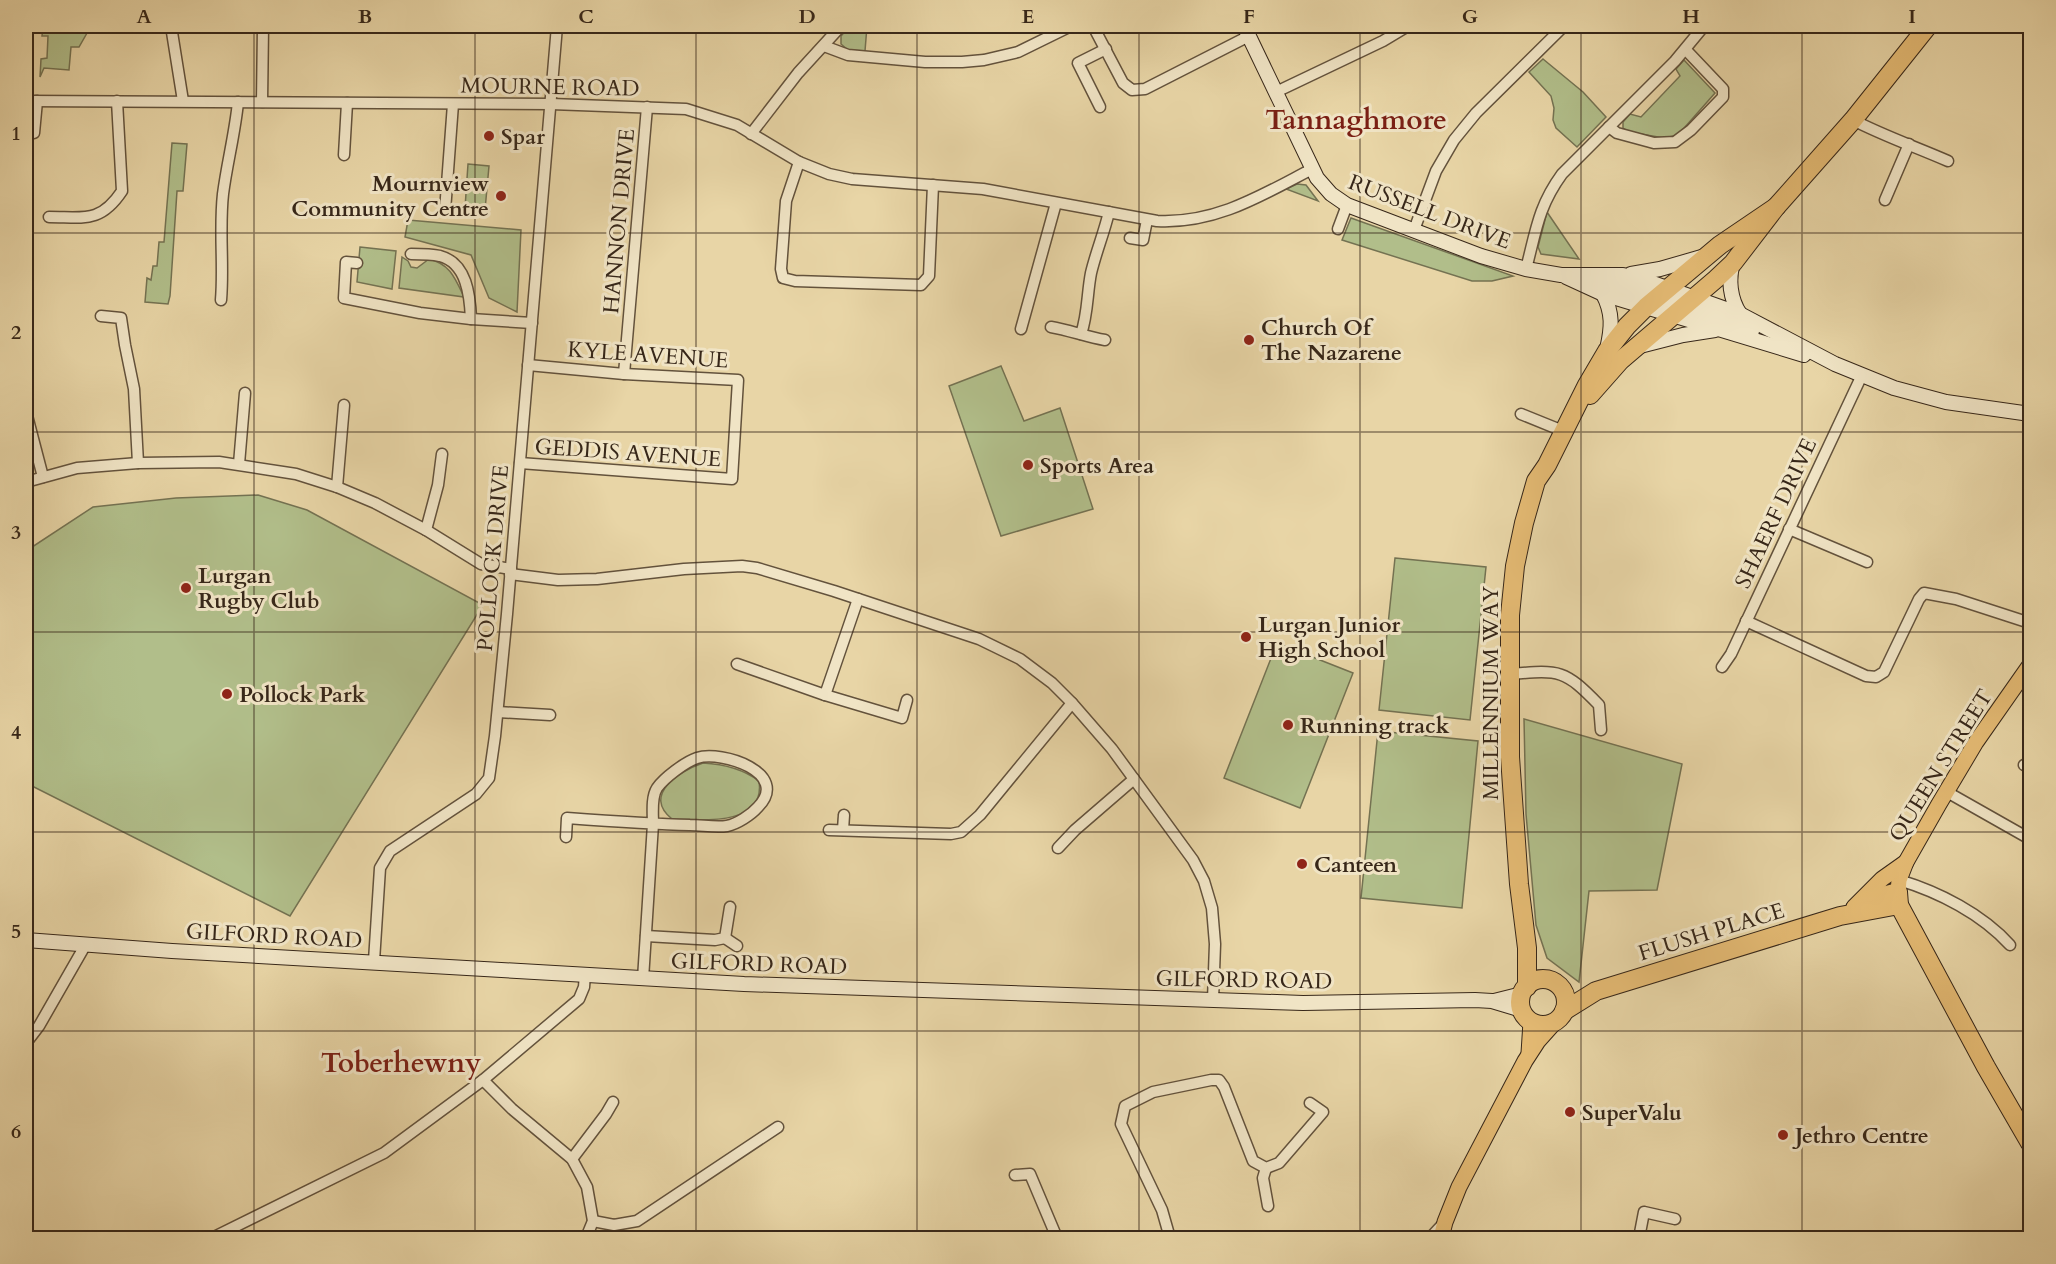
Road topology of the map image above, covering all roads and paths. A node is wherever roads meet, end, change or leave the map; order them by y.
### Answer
1 (171, 26) edge
2 (263, 26) edge
3 (557, 26) edge
4 (841, 26) edge
5 (1071, 26) edge
6 (1094, 26) edge
7 (1408, 26) edge
8 (1564, 26) edge
9 (1704, 26) edge
10 (1928, 26) edge
11 (1247, 31) edge
12 (824, 46) junction
13 (1106, 49) junction
14 (1686, 50) junction
15 (1276, 92) junction
16 (31, 101) edge
17 (117, 101) junction
18 (183, 101) junction
19 (238, 102) junction
20 (262, 102) junction
21 (347, 103) junction
22 (453, 104) junction
23 (551, 104) junction
24 (1100, 107) dead end
25 (647, 108) junction
26 (1853, 120) junction
27 (1609, 127) junction
28 (34, 133) dead end
29 (751, 134) junction
30 (1909, 144) junction
31 (344, 155) dead end
32 (1948, 161) dead end
33 (799, 162) junction
34 (1312, 169) junction
35 (933, 185) junction
36 (1885, 200) dead end
37 (1056, 203) junction
38 (1347, 205) junction
39 (1773, 210) junction
40 (445, 211) dead end
41 (1109, 212) junction
42 (49, 217) dead end
43 (1147, 220) junction
44 (1338, 229) dead end
45 (1414, 230) junction
46 (1130, 238) dead end
47 (411, 254) dead end
48 (1707, 256) junction
49 (357, 262) dead end
50 (1733, 262) junction
51 (1526, 269) junction
52 (1561, 275) junction
53 (1577, 275) junction
54 (1623, 275) junction
55 (1603, 294) junction
56 (221, 300) dead end
57 (1671, 301) junction
58 (1740, 314) junction
59 (101, 316) dead end
60 (471, 319) junction
61 (532, 322) junction
62 (1051, 327) dead end
63 (1021, 329) dead end
64 (1720, 329) junction
65 (1081, 334) junction
66 (1105, 340) dead end
67 (1635, 347) junction
68 (1607, 351) junction
69 (1794, 352) junction
70 (1835, 364) junction
71 (528, 365) junction
72 (624, 374) junction
73 (1862, 375) junction
74 (1587, 385) junction
75 (245, 393) dead end
76 (344, 405) dead end
77 (26, 412) edge
78 (1521, 414) dead end
79 (1573, 414) junction
80 (2031, 414) edge
81 (1563, 431) junction
82 (442, 454) dead end
83 (138, 463) junction
84 (520, 463) junction
85 (238, 464) junction
86 (43, 477) junction
87 (732, 479) joint
88 (26, 482) edge
89 (337, 487) junction
90 (1789, 529) junction
91 (426, 530) junction
92 (1867, 562) dead end
93 (510, 572) junction
94 (858, 599) junction
95 (1746, 621) junction
96 (2031, 623) edge
97 (737, 664) dead end
98 (2031, 665) edge
99 (1722, 667) dead end
100 (1510, 674) junction
101 (825, 695) junction
102 (907, 700) dead end
103 (1072, 702) junction
104 (498, 712) junction
105 (550, 715) dead end
106 (1601, 730) dead end
107 (1134, 779) junction
108 (1947, 792) junction
109 (843, 815) dead end
110 (653, 824) junction
111 (829, 830) dead end
112 (843, 830) junction
113 (566, 837) dead end
114 (2031, 839) edge
115 (1058, 849) dead end
116 (1906, 862) junction
117 (1899, 892) junction
118 (730, 907) dead end
119 (1845, 914) junction
120 (646, 936) junction
121 (725, 938) junction
122 (26, 940) edge
123 (86, 944) junction
124 (2010, 945) dead end
125 (737, 946) dead end
126 (1527, 948) junction
127 (374, 961) junction
128 (585, 974) junction
129 (643, 979) junction
130 (1545, 979) junction
131 (1562, 988) junction
132 (1596, 991) junction
133 (1213, 1000) junction
134 (1525, 1003) junction
135 (1560, 1016) junction
136 (26, 1043) edge
137 (1529, 1053) junction
138 (483, 1080) junction
139 (613, 1102) dead end
140 (1310, 1103) dead end
141 (778, 1127) dead end
142 (2031, 1143) edge
143 (572, 1159) junction
144 (1266, 1168) junction
145 (1016, 1176) dead end
146 (1268, 1206) dead end
147 (1675, 1219) dead end
148 (593, 1221) junction
149 (1444, 1222) junction
150 (212, 1239) edge
151 (586, 1239) edge
152 (1057, 1239) edge
153 (1170, 1239) edge
154 (1430, 1239) edge
155 (1441, 1239) edge
156 (1639, 1239) edge

1 - 18 street
2 - 20 street
3 - 23 street, POLLOCK DRIVE
4 - 12 street
5 - 12 street
6 - 13 street
7 - 15 street
8 - 45 street
9 - 14 street
10 - 26 highway, MILLENNIUM WAY
11 - 13 street
11 - 15 street, RUSSELL DRIVE
12 - 29 street
13 - 24 street
14 - 27 street
14 - 27 street
15 - 34 street, RUSSELL DRIVE
16 - 17 street, MOURNE ROAD
16 - 28 street
17 - 18 street, MOURNE ROAD
17 - 42 street
18 - 19 street, MOURNE ROAD
19 - 20 street, MOURNE ROAD
19 - 56 street
20 - 21 street, MOURNE ROAD
21 - 22 street, MOURNE ROAD
21 - 31 street
22 - 23 street, MOURNE ROAD
22 - 40 street
23 - 25 street, MOURNE ROAD
23 - 61 street, POLLOCK DRIVE
25 - 29 street, MOURNE ROAD
25 - 72 street, HANNON DRIVE
26 - 30 street
26 - 39 highway, MILLENNIUM WAY
27 - 51 street
29 - 33 street, MOURNE ROAD
30 - 32 street
30 - 36 street
33 - 35 street, MOURNE ROAD
33 - 35 street
34 - 38 street, RUSSELL DRIVE
34 - 43 street, MOURNE ROAD
35 - 37 street, MOURNE ROAD
37 - 41 street, MOURNE ROAD
37 - 63 street
38 - 44 street
38 - 45 street, RUSSELL DRIVE
39 - 48 highway, MILLENNIUM WAY
39 - 50 highway, MILLENNIUM WAY
39 - 57 highway
41 - 43 street, MOURNE ROAD
41 - 65 street
43 - 46 street
45 - 51 street, RUSSELL DRIVE
47 - 60 street
48 - 54 street
48 - 57 highway, MILLENNIUM WAY
49 - 60 street
50 - 57 highway, MILLENNIUM WAY
50 - 58 street
51 - 52 street, RUSSELL DRIVE
52 - 53 street
52 - 55 street
53 - 54 street
53 - 57 street
54 - 57 street
55 - 57 street
55 - 68 street
57 - 58 street
57 - 64 street
57 - 67 highway, MILLENNIUM WAY
57 - 68 highway, MILLENNIUM WAY
57 - 69 street
57 - 74 highway
58 - 70 street
59 - 83 street
60 - 61 street
61 - 71 street, POLLOCK DRIVE
62 - 65 street
64 - 67 street
64 - 69 street
65 - 66 street
67 - 79 highway, MILLENNIUM WAY
68 - 74 highway, MILLENNIUM WAY
69 - 70 street
70 - 73 street
71 - 72 street, KYLE AVENUE
71 - 84 street, POLLOCK DRIVE
72 - 87 street, KYLE AVENUE
73 - 80 street
73 - 90 street, SHAERF DRIVE
74 - 79 highway, MILLENNIUM WAY
75 - 85 street
76 - 89 street
77 - 86 street
78 - 81 street
79 - 81 highway, MILLENNIUM WAY
81 - 100 highway, MILLENNIUM WAY
82 - 91 street
83 - 85 street
83 - 86 street
84 - 87 street, GEDDIS AVENUE
84 - 93 street, POLLOCK DRIVE
85 - 89 street
86 - 88 street
89 - 91 street
90 - 92 street
90 - 95 street, SHAERF DRIVE
91 - 93 street
93 - 94 street
93 - 104 street, POLLOCK DRIVE
94 - 101 street
94 - 103 street
95 - 96 street
95 - 99 street, SHAERF DRIVE
97 - 101 street
98 - 108 main road, QUEEN STREET
100 - 106 street
100 - 126 highway, MILLENNIUM WAY
101 - 102 street
103 - 107 street
103 - 112 street
104 - 105 street
104 - 127 street, POLLOCK DRIVE
107 - 115 street
107 - 133 street
108 - 114 street
108 - 116 main road, QUEEN STREET
109 - 112 street
110 - 110 street
110 - 113 street
110 - 120 street
111 - 112 street
116 - 117 main road, QUEEN STREET
116 - 119 main road
117 - 119 highway, FLUSH PLACE
117 - 124 street
117 - 142 highway
118 - 121 street
119 - 132 highway, FLUSH PLACE
120 - 121 street
120 - 129 street
121 - 125 street
122 - 123 street, GILFORD ROAD
123 - 127 street, GILFORD ROAD
123 - 136 street
126 - 130 highway, MILLENNIUM WAY
126 - 134 highway, MILLENNIUM WAY
127 - 128 street, GILFORD ROAD
128 - 129 street, GILFORD ROAD
128 - 138 street
129 - 133 street, GILFORD ROAD
130 - 131 highway
130 - 134 highway
131 - 132 highway, FLUSH PLACE
131 - 135 highway
132 - 135 highway, FLUSH PLACE
133 - 134 street, GILFORD ROAD
134 - 135 highway
134 - 137 main road
135 - 137 main road
137 - 149 main road
138 - 143 street
138 - 150 street
139 - 143 street
140 - 144 street
141 - 148 street
143 - 148 street
144 - 146 street
144 - 153 street
145 - 152 street
147 - 156 street
148 - 151 street
149 - 154 street
149 - 155 main road

